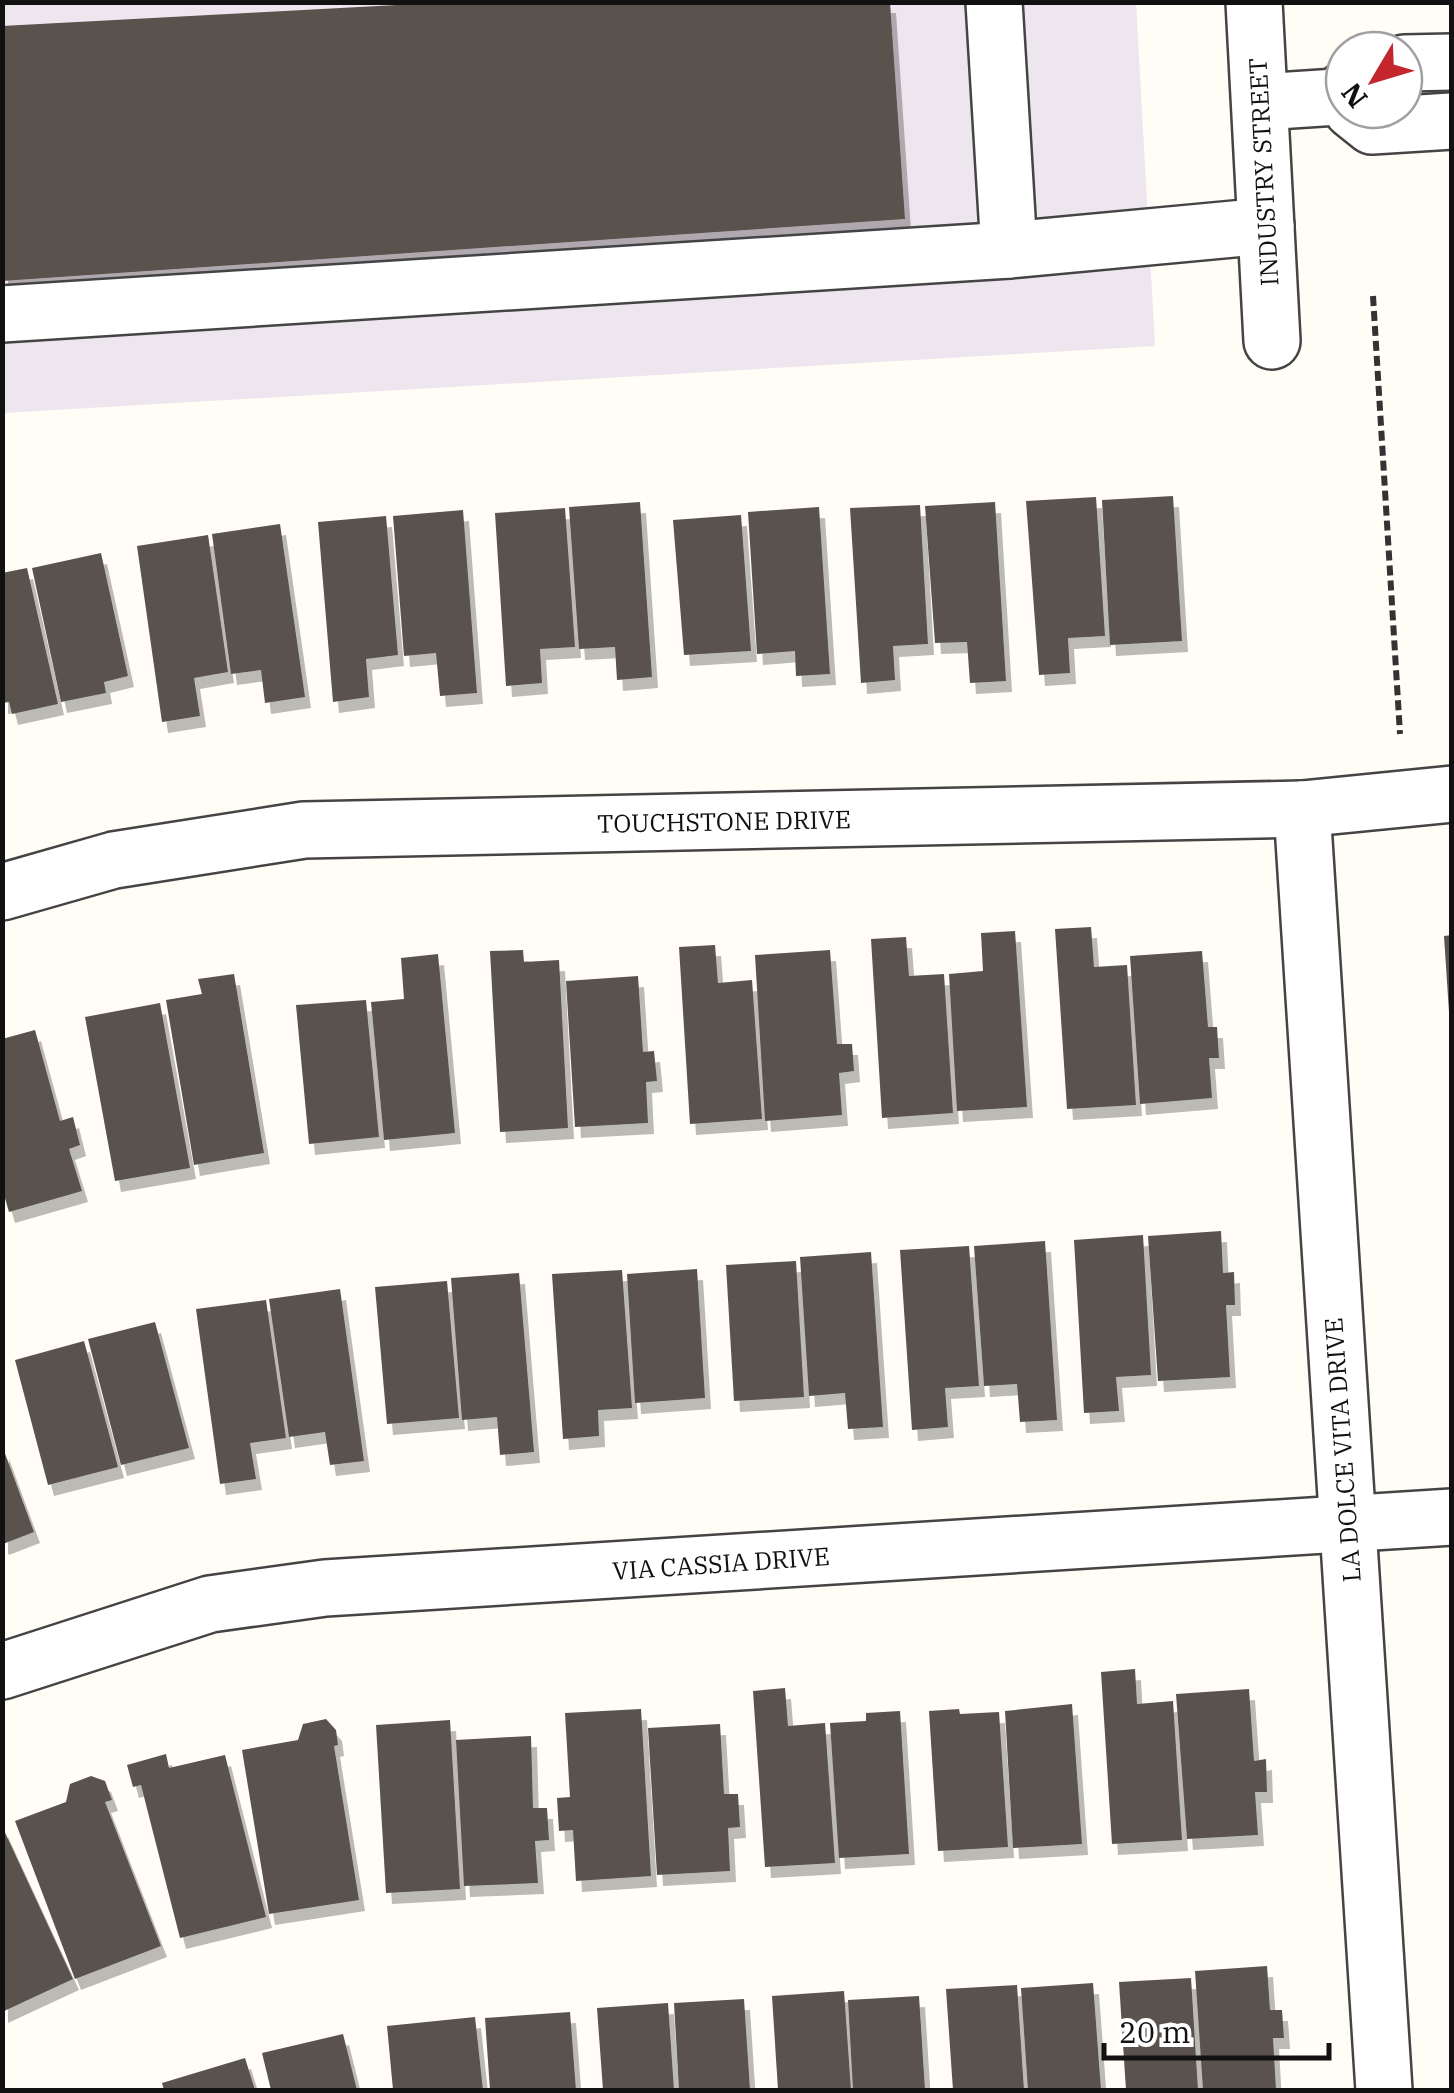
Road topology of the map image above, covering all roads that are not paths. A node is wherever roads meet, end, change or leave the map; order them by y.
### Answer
1 (994, 2) edge
2 (1254, 2) edge
3 (1452, 62) edge
4 (1424, 63) edge
5 (1324, 100) edge
6 (1260, 102) junction
7 (1452, 121) edge
8 (1424, 123) edge
9 (1266, 226) junction
10 (1010, 250) junction
11 (2, 314) edge
12 (1272, 341) dead end
13 (1428, 795) edge
14 (1302, 809) junction
15 (2, 892) edge
16 (1452, 1517) edge
17 (1346, 1523) junction
18 (2, 1671) edge
19 (1384, 2090) edge

1 - 10 street
2 - 6 street, INDUSTRY STREET
3 - 4 street
5 - 6 street
6 - 9 street, INDUSTRY STREET
7 - 8 street
9 - 10 street
9 - 12 street, INDUSTRY STREET
10 - 11 street
13 - 14 street, TOUCHSTONE DRIVE
14 - 15 street, TOUCHSTONE DRIVE
14 - 17 street, LA DOLCE VITA DRIVE
16 - 17 street, VIA CASSIA DRIVE
17 - 18 street, VIA CASSIA DRIVE
17 - 19 street, LA DOLCE VITA DRIVE

